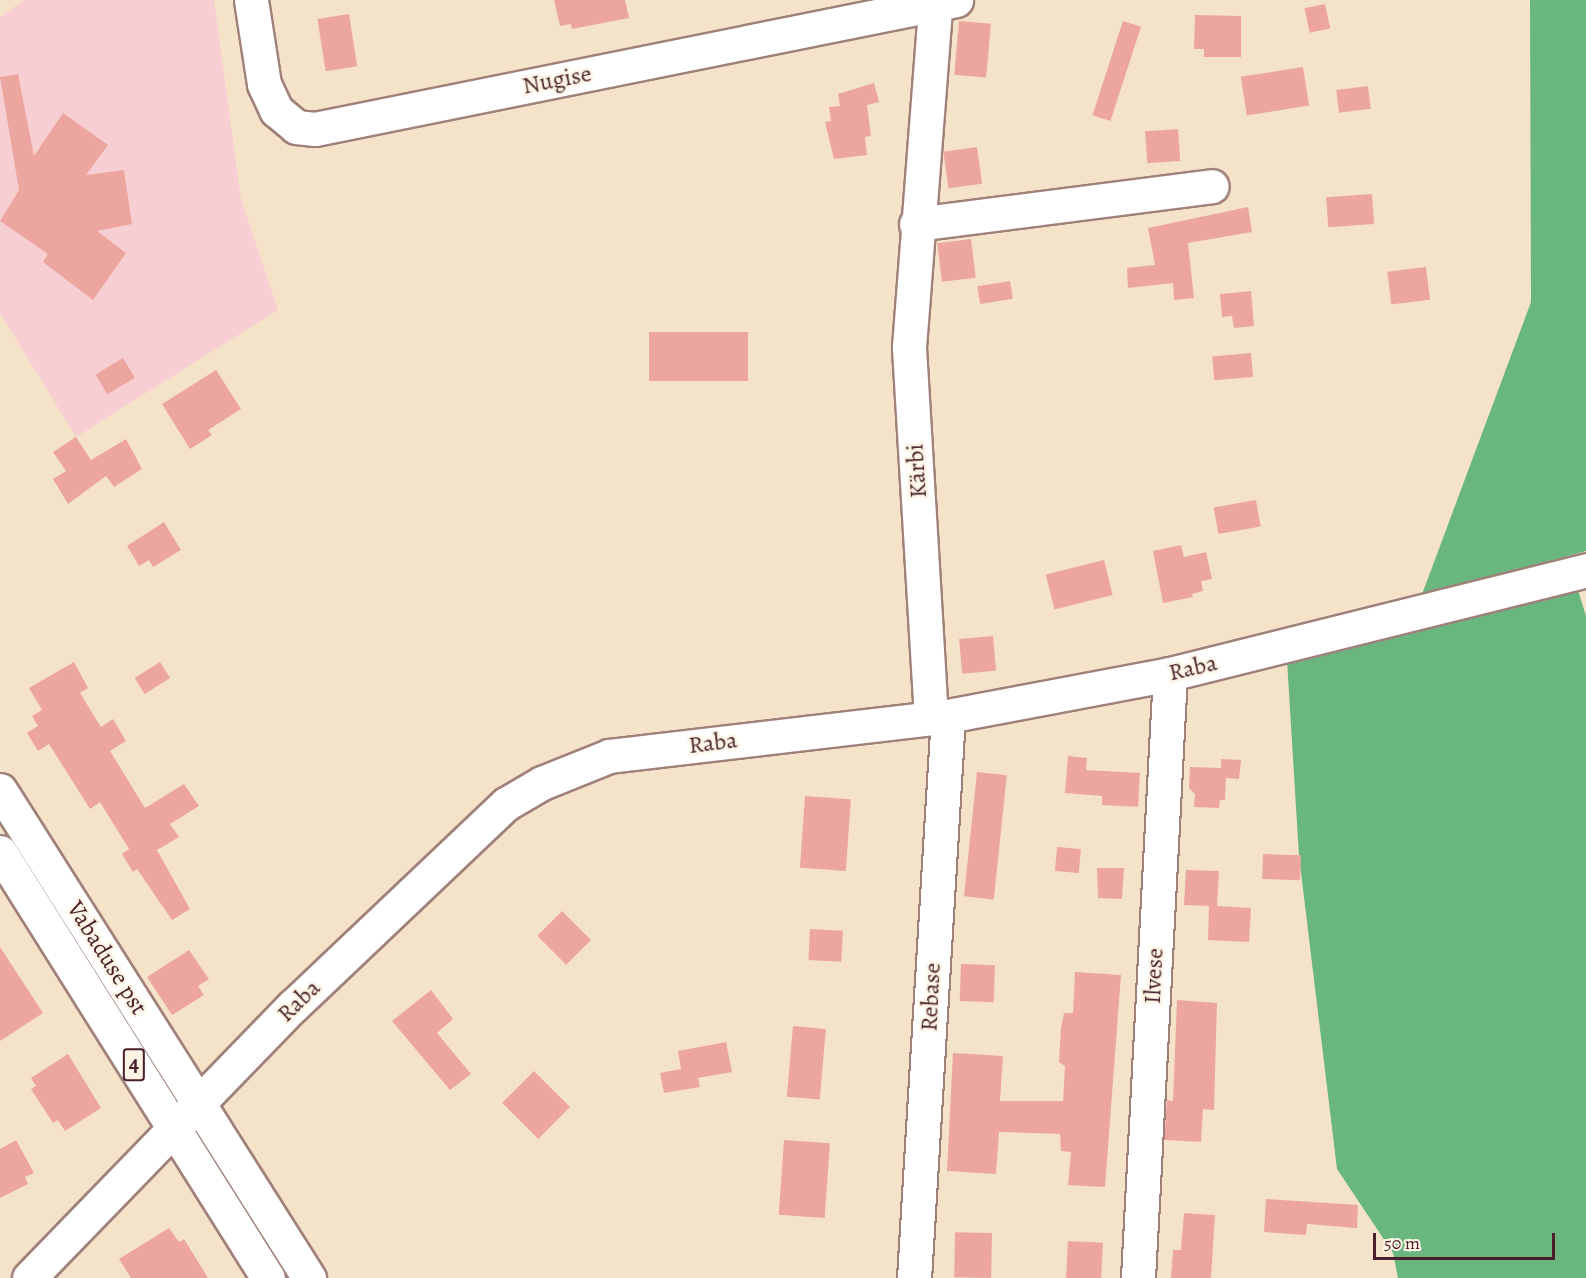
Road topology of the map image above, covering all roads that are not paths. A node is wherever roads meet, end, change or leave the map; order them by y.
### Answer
1 (251, 0) edge
2 (943, 1) edge
3 (1212, 186) dead end
4 (916, 225) junction
5 (1586, 570) edge
6 (1170, 674) junction
7 (940, 717) junction
8 (0, 790) edge
9 (0, 852) edge
10 (197, 1101) junction
11 (173, 1127) junction
12 (29, 1278) edge
13 (268, 1278) edge
14 (309, 1278) edge
15 (914, 1278) edge
16 (1138, 1278) edge

1 - 2 main road, Nugise
2 - 4 main road, Kärbi
3 - 4 main road
4 - 7 main road, Kärbi
5 - 6 main road, Raba
6 - 7 main road, Raba
6 - 16 main road, Ilvese
7 - 10 main road, Raba
7 - 15 main road, Rebase
8 - 10 main road, Vabaduse pst / 4
9 - 11 main road, Vabaduse pst / 4
10 - 11 main road, Raba
10 - 14 main road, Vabaduse pst / 4
11 - 12 main road, Raba
11 - 13 main road, Vabaduse pst / 4

